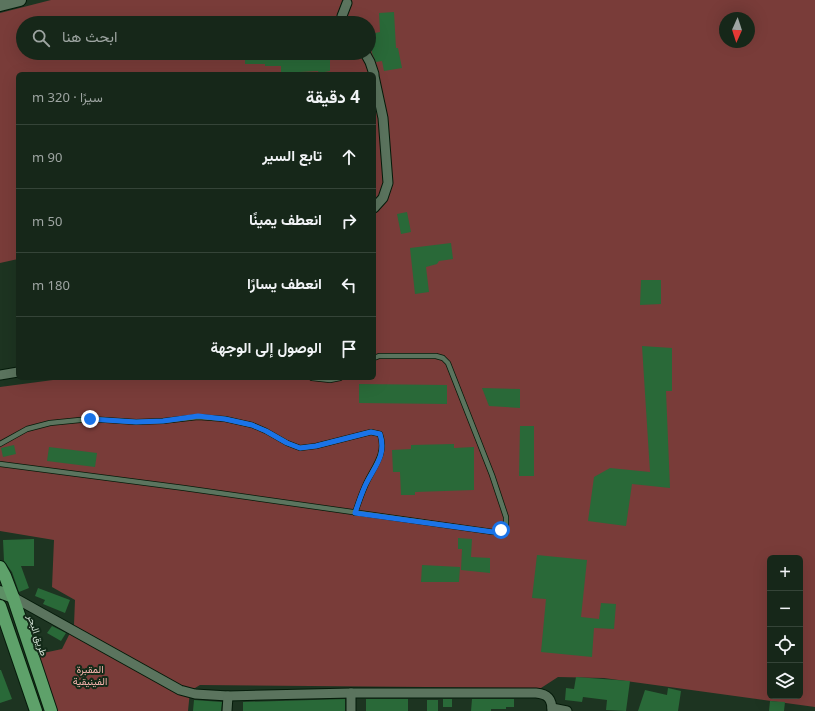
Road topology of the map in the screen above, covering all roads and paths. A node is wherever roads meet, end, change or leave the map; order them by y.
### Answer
1 (20, 0) edge
2 (347, 3) dead end
3 (0, 5) edge
4 (342, 16) edge
5 (369, 60) edge
6 (373, 72) edge
7 (376, 85) edge
8 (376, 206) edge
9 (376, 357) edge
10 (16, 372) edge
11 (0, 374) edge
12 (0, 444) edge
13 (0, 464) edge
14 (355, 513) junction
15 (2, 573) edge
16 (0, 592) edge
17 (13, 597) junction
18 (0, 606) edge
19 (351, 693) junction
20 (228, 696) junction
21 (552, 709) edge
22 (36, 711) edge
23 (51, 711) edge
24 (227, 711) edge
25 (351, 711) edge
26 (567, 711) edge

1 - 3 main road
2 - 4 street
5 - 6 street
7 - 8 street
9 - 14 lane
10 - 11 street
12 - 14 lane
13 - 14 lane
15 - 17 highway, طريق البحر
16 - 17 main road
17 - 20 street
17 - 23 highway, طريق البحر
18 - 22 highway
19 - 20 street
19 - 21 street
19 - 25 street
20 - 24 street
21 - 26 street

